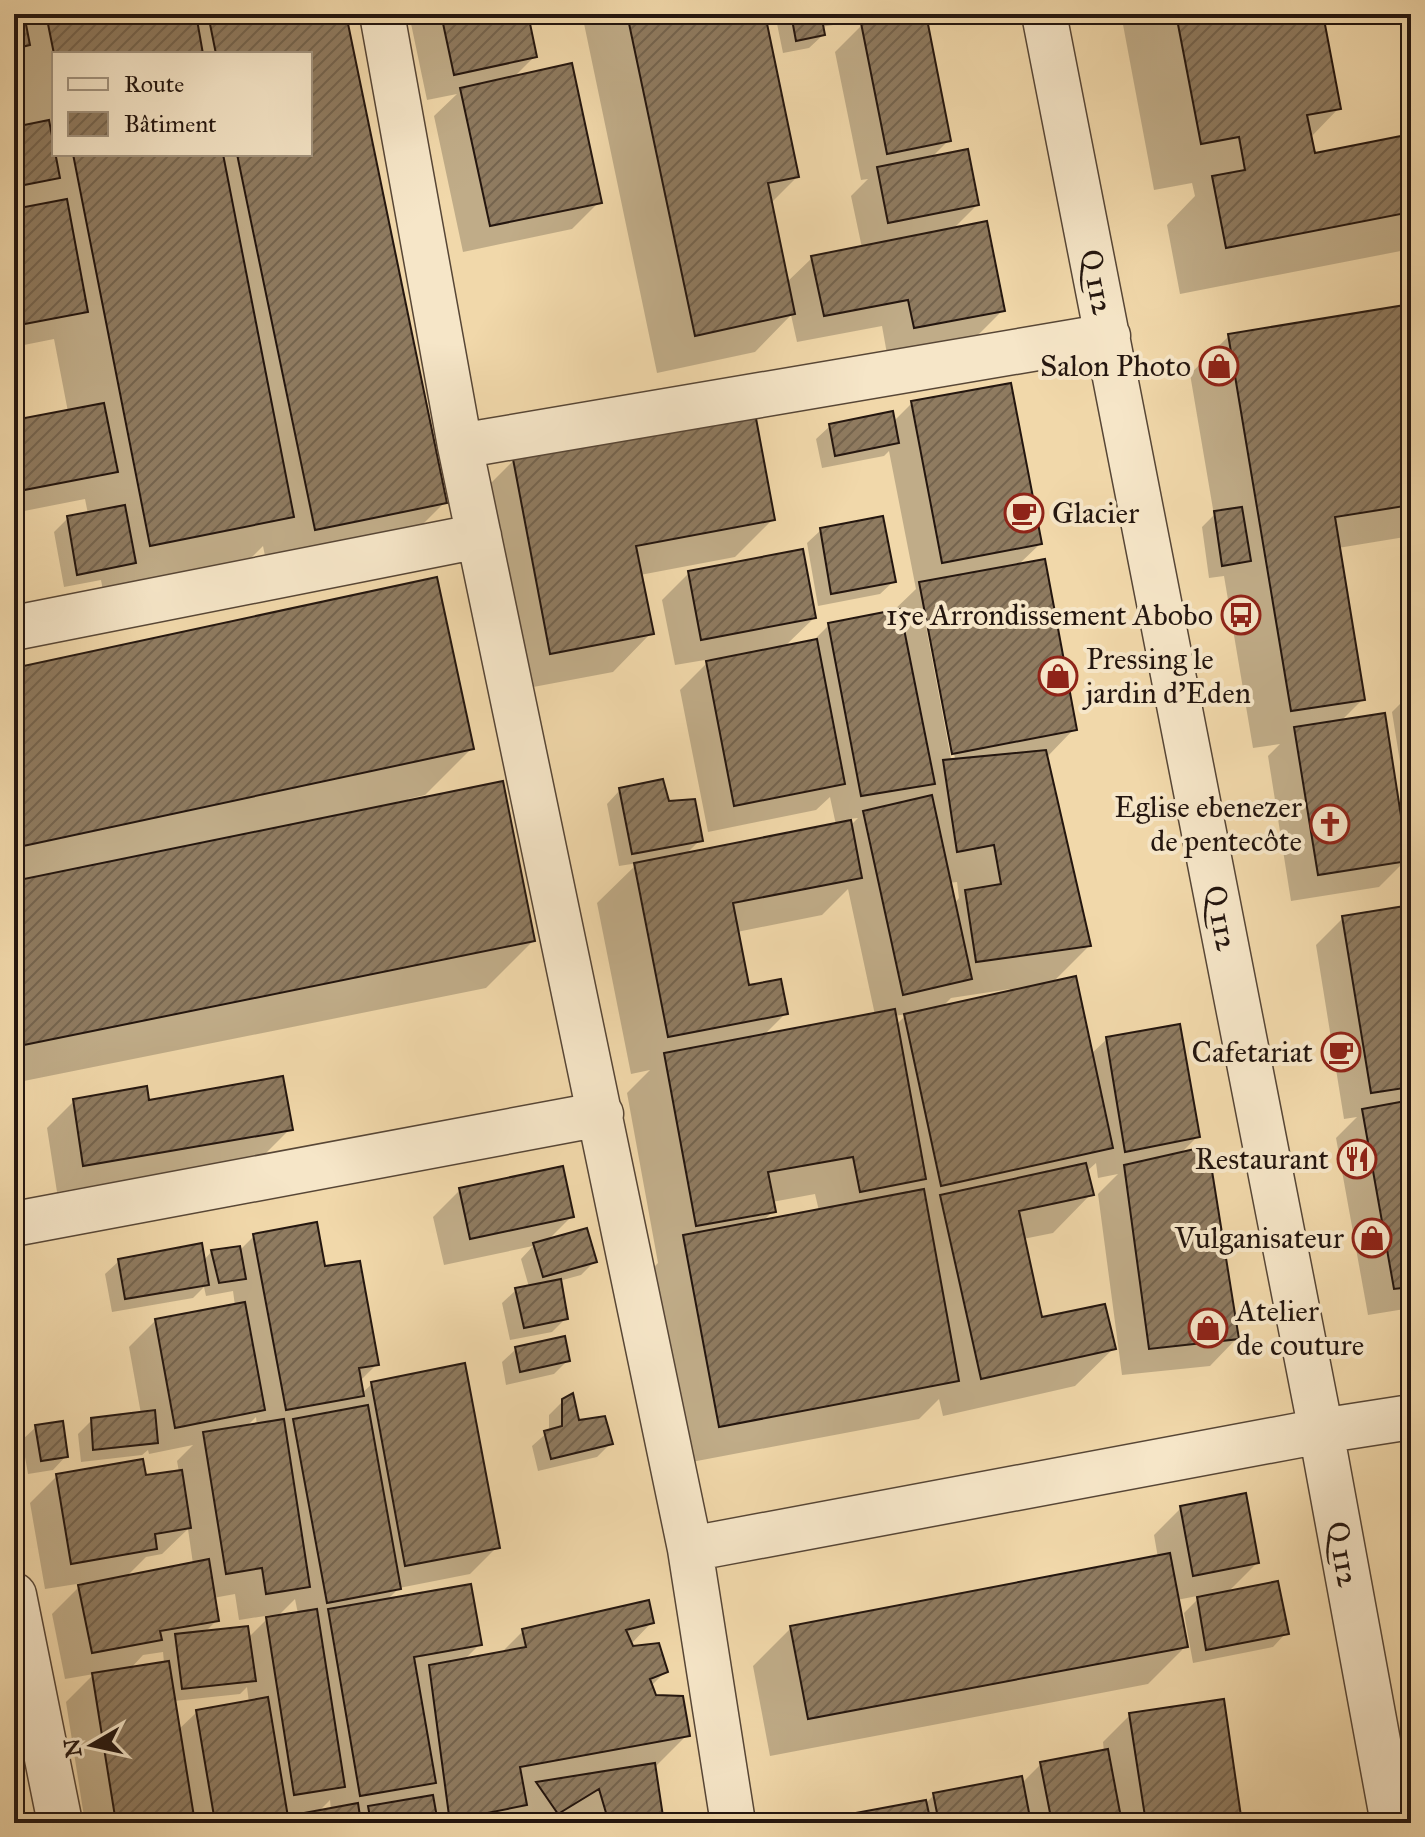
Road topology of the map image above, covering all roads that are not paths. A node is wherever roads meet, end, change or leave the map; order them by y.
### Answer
1 (382, 14) edge
2 (1044, 14) edge
3 (1108, 336) junction
4 (460, 446) junction
5 (479, 536) junction
6 (14, 628) edge
7 (601, 1114) junction
8 (14, 1224) edge
9 (1411, 1417) edge
10 (1321, 1431) junction
11 (690, 1549) junction
12 (14, 1595) edge
13 (60, 1823) edge
14 (733, 1823) edge
15 (1393, 1823) edge

1 - 4 street
2 - 3 street, Q 112
3 - 4 street
3 - 10 street, Q 112
4 - 5 street
5 - 6 street
5 - 7 street
7 - 8 street
7 - 11 street
9 - 10 street
10 - 11 street
10 - 15 street, Q 112
11 - 14 street
12 - 13 street

